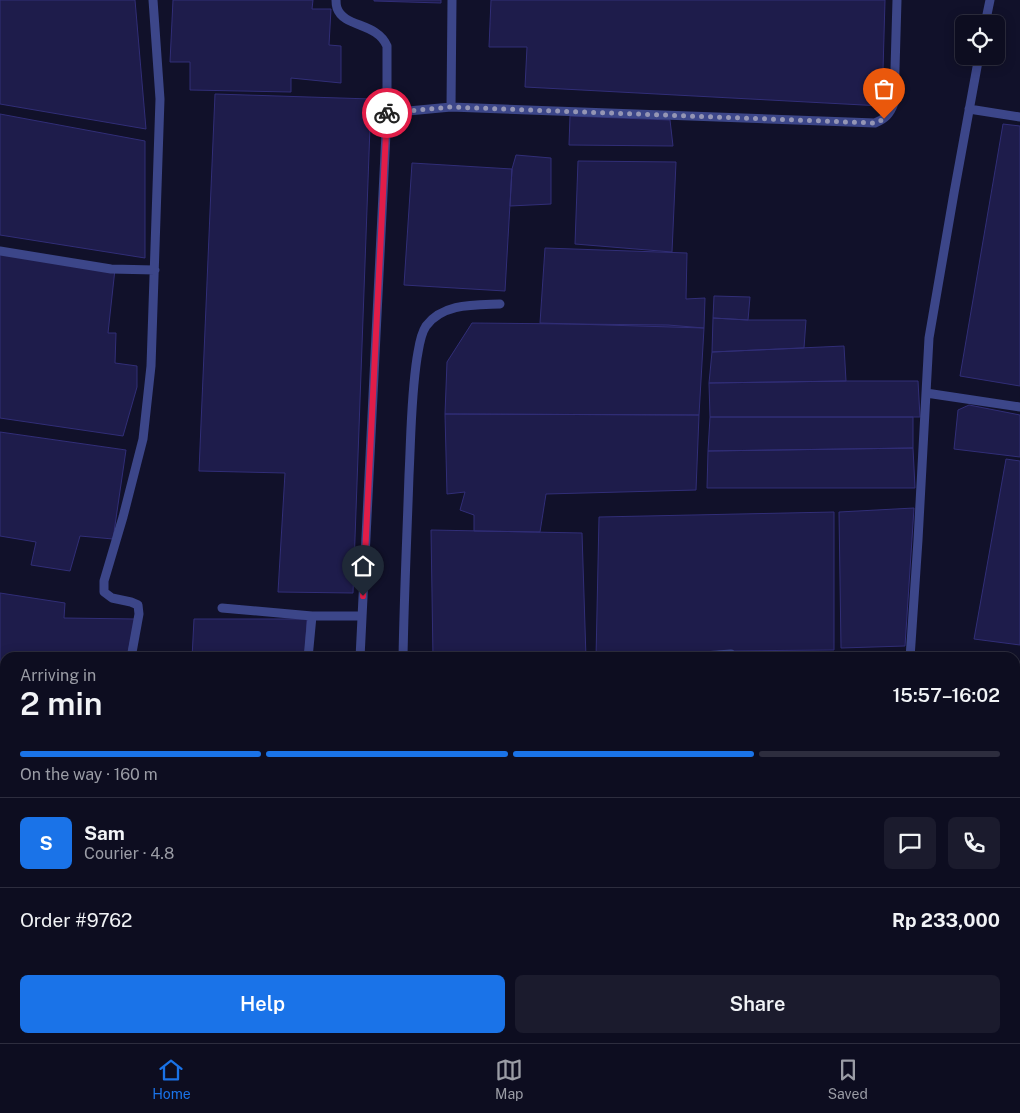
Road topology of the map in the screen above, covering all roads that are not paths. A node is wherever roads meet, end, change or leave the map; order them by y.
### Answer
1 (153, 0) edge
2 (336, 0) edge
3 (452, 0) edge
4 (897, 0) edge
5 (990, 0) edge
6 (987, 15) edge
7 (977, 65) edge
8 (450, 107) junction
9 (969, 109) junction
10 (387, 113) junction
11 (1020, 117) edge
12 (0, 251) edge
13 (155, 270) junction
14 (500, 304) dead end
15 (926, 393) junction
16 (1020, 407) edge
17 (222, 608) dead end
18 (312, 616) junction
19 (362, 616) junction
20 (131, 652) edge
21 (309, 652) edge
22 (360, 652) edge
23 (403, 652) edge
24 (910, 652) edge

1 - 13 lane
2 - 10 lane
3 - 8 lane
4 - 8 lane
5 - 6 lane
7 - 9 lane
8 - 10 lane
9 - 11 lane
9 - 15 lane
10 - 19 lane
12 - 13 lane
13 - 20 lane
14 - 23 lane
15 - 16 lane
15 - 24 lane
17 - 18 lane
18 - 19 lane
18 - 21 lane
19 - 22 lane

